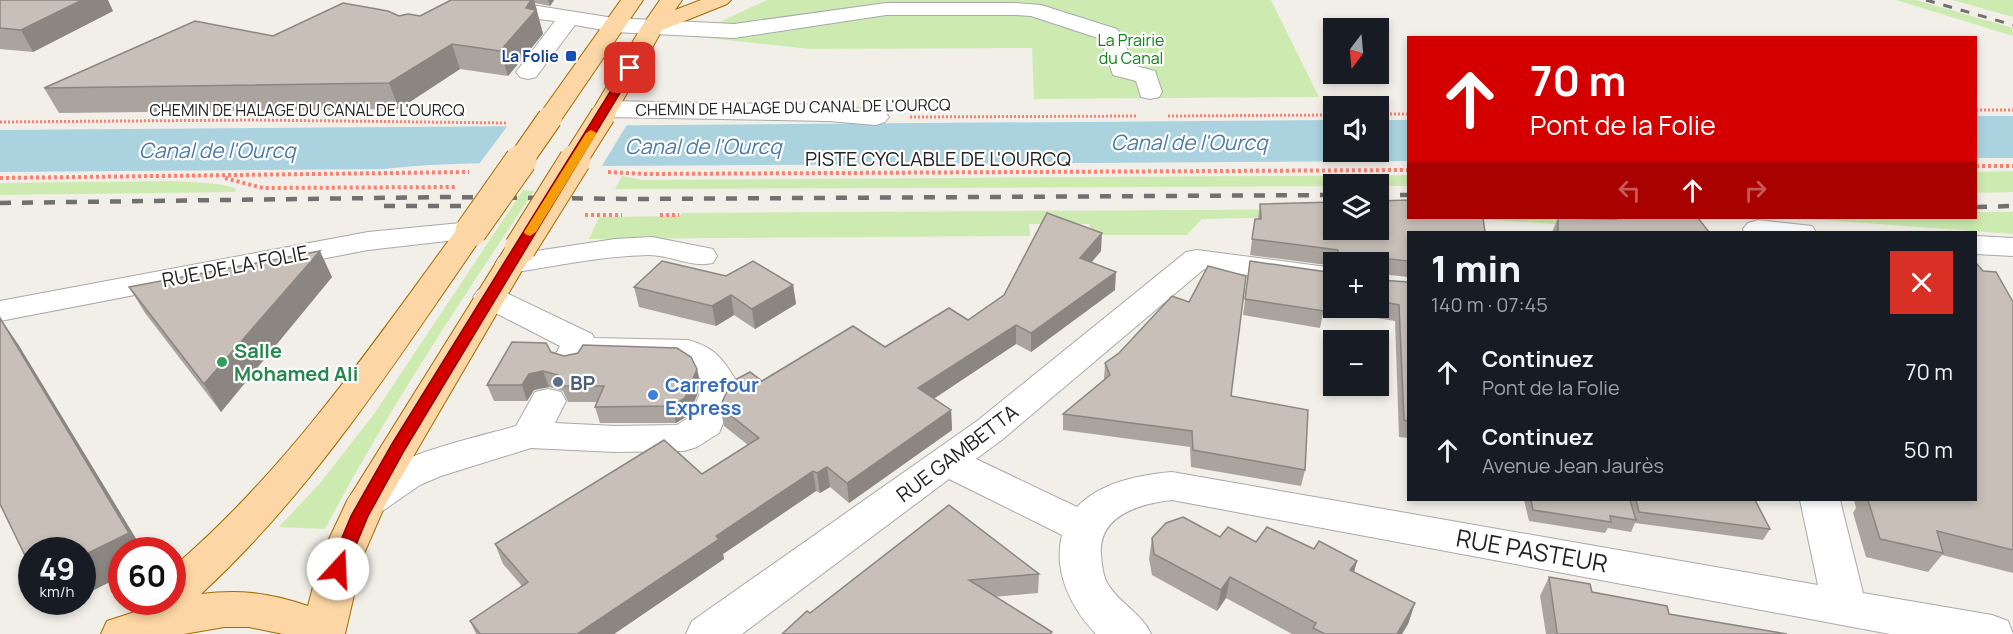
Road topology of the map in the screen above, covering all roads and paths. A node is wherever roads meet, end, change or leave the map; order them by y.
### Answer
1 (632, 0) edge
2 (671, 0) edge
3 (720, 0) edge
4 (479, 7) edge
5 (567, 19) junction
6 (614, 25) junction
7 (653, 26) junction
8 (528, 72) dead end
9 (1150, 92) dead end
10 (1977, 110) edge
11 (2013, 110) edge
12 (604, 112) junction
13 (1389, 114) edge
14 (1407, 114) edge
15 (1323, 115) edge
16 (1147, 116) dead end
17 (1159, 116) dead end
18 (876, 117) joint
19 (0, 122) edge
20 (516, 123) dead end
21 (1977, 166) edge
22 (2013, 166) edge
23 (1407, 170) edge
24 (475, 172) dead end
25 (601, 172) dead end
26 (219, 177) junction
27 (0, 178) edge
28 (467, 187) dead end
29 (471, 231) junction
30 (1977, 245) edge
31 (2013, 248) edge
32 (515, 256) junction
33 (702, 256) dead end
34 (1323, 276) edge
35 (489, 297) junction
36 (0, 311) edge
37 (548, 402) dead end
38 (530, 435) junction
39 (948, 462) junction
40 (367, 501) junction
41 (1820, 501) edge
42 (1085, 528) junction
43 (186, 581) edge
44 (1845, 606) junction
45 (146, 615) edge
46 (122, 634) edge
47 (323, 634) edge
48 (708, 634) edge
49 (1129, 634) edge
50 (1992, 634) edge

1 - 6 main road
2 - 7 main road
3 - 7 main road
4 - 5 street
5 - 6 street
5 - 8 street
6 - 7 street
6 - 29 main road, bridge
7 - 9 street
7 - 12 main road
10 - 11 path
12 - 18 street
12 - 32 main road, bridge
13 - 14 path
15 - 17 path
16 - 18 path, CHEMIN DE HALAGE DU CANAL DE L'OURCQ
19 - 20 path, CHEMIN DE HALAGE DU CANAL DE L'OURCQ
21 - 22 path
23 - 25 path, PISTE CYCLABLE DE L'OURCQ
24 - 26 path
26 - 27 path
26 - 28 path
29 - 36 street, RUE DE LA FOLIE
29 - 43 main road
30 - 31 street
32 - 33 street
32 - 35 main road
34 - 39 street, RUE GAMBETTA
35 - 38 street
35 - 40 main road
37 - 38 street
38 - 40 street
39 - 42 street
39 - 48 street, RUE GAMBETTA
40 - 47 main road
41 - 44 street
42 - 44 street, RUE PASTEUR
42 - 49 street
44 - 50 street, RUE PASTEUR
45 - 46 main road
46 - 47 main road

